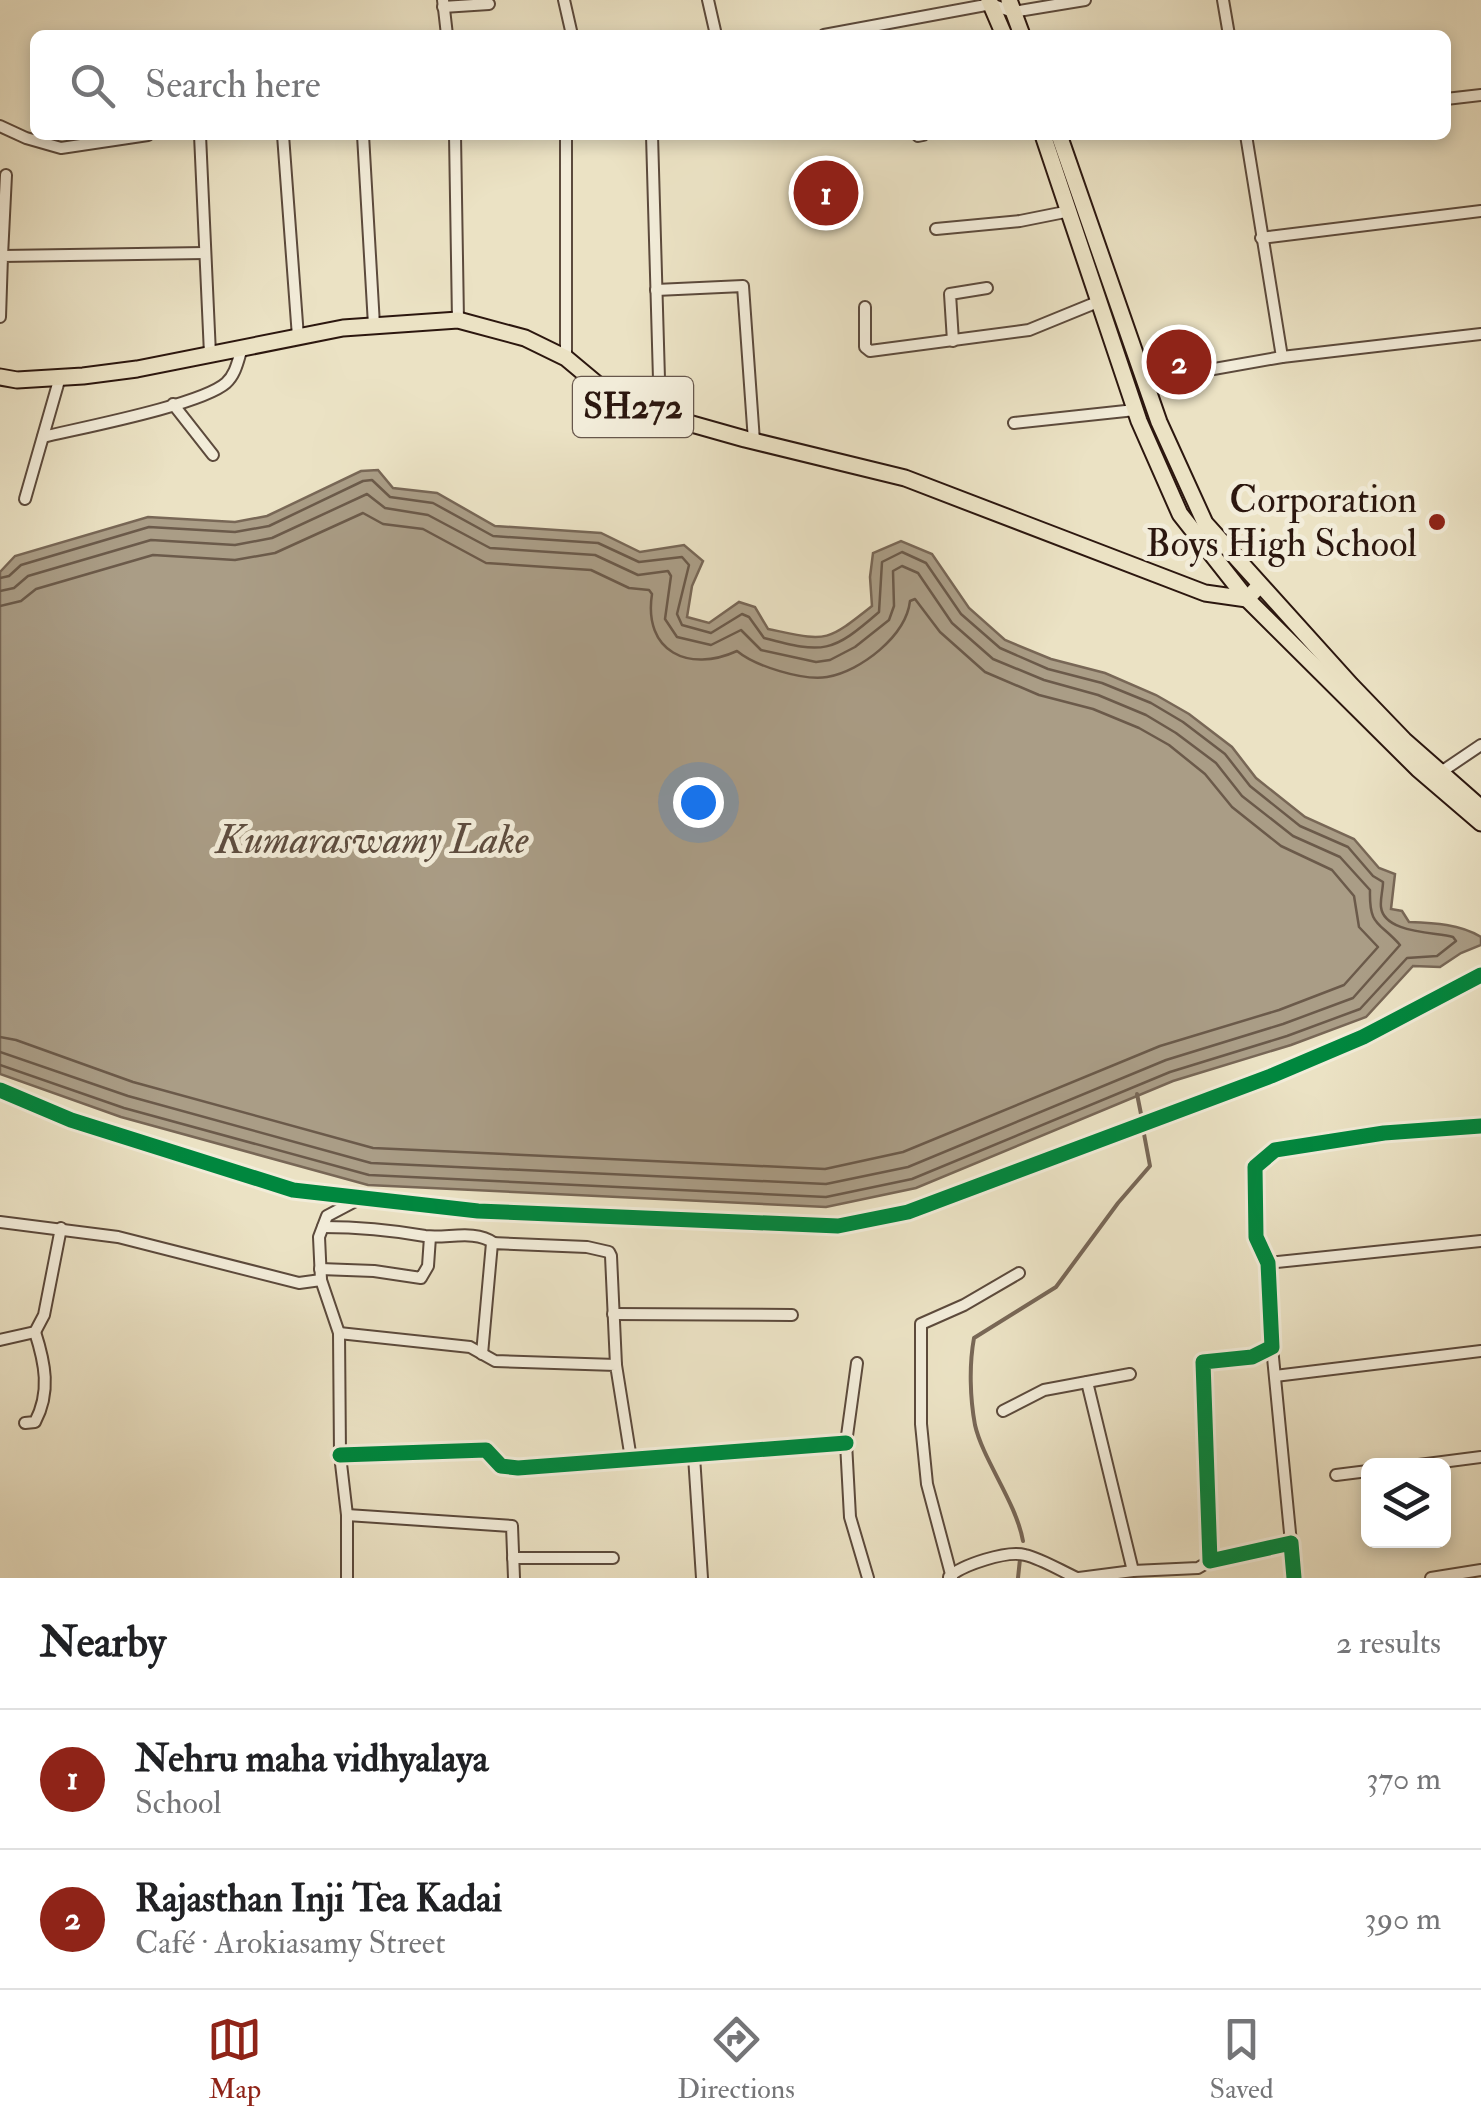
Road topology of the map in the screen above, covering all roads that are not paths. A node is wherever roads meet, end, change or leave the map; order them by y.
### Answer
1 (564, 0) edge
2 (708, 0) edge
3 (1085, 0) edge
4 (1223, 0) edge
5 (990, 2) edge
6 (443, 4) edge
7 (489, 4) dead end
8 (1011, 6) edge
9 (446, 30) edge
10 (571, 30) edge
11 (715, 30) edge
12 (849, 30) edge
13 (1002, 30) edge
14 (1020, 30) edge
15 (1228, 30) edge
16 (1481, 95) edge
17 (1451, 98) edge
18 (0, 126) edge
19 (30, 137) edge
20 (38, 140) edge
21 (114, 140) edge
22 (200, 140) edge
23 (283, 140) edge
24 (362, 140) edge
25 (455, 140) edge
26 (566, 140) edge
27 (652, 140) edge
28 (1045, 140) edge
29 (1061, 140) edge
30 (1247, 140) edge
31 (6, 176) dead end
32 (1070, 211) junction
33 (1481, 211) edge
34 (936, 229) dead end
35 (1261, 238) junction
36 (205, 253) junction
37 (2, 256) junction
38 (987, 288) dead end
39 (656, 290) junction
40 (1100, 301) junction
41 (866, 307) dead end
42 (0, 317) edge
43 (458, 320) junction
44 (374, 325) junction
45 (1481, 334) edge
46 (298, 337) junction
47 (953, 341) junction
48 (242, 348) junction
49 (210, 354) junction
50 (1282, 357) junction
51 (566, 358) junction
52 (0, 377) edge
53 (60, 378) junction
54 (1146, 381) junction
55 (173, 404) junction
56 (1135, 410) junction
57 (660, 414) junction
58 (1014, 423) dead end
59 (42, 438) junction
60 (754, 441) junction
61 (213, 454) dead end
62 (25, 499) dead end
63 (1253, 592) junction
64 (1481, 745) edge
65 (1442, 772) junction
66 (1481, 808) edge
67 (1481, 823) edge
68 (1481, 975) edge
69 (0, 1090) edge
70 (1481, 1126) edge
71 (360, 1198) junction
72 (0, 1222) edge
73 (322, 1227) junction
74 (61, 1228) junction
75 (430, 1237) junction
76 (1481, 1241) edge
77 (494, 1243) junction
78 (1268, 1263) junction
79 (1019, 1272) dead end
80 (321, 1275) junction
81 (613, 1314) junction
82 (792, 1315) dead end
83 (36, 1332) junction
84 (339, 1333) junction
85 (0, 1340) edge
86 (1272, 1348) junction
87 (1481, 1351) edge
88 (482, 1354) junction
89 (856, 1363) dead end
90 (616, 1365) junction
91 (1130, 1374) dead end
92 (1275, 1376) junction
93 (1087, 1382) junction
94 (1003, 1410) dead end
95 (25, 1423) dead end
96 (846, 1443) junction
97 (340, 1455) junction
98 (694, 1456) junction
99 (1481, 1457) edge
100 (631, 1459) junction
101 (1451, 1461) edge
102 (1361, 1472) edge
103 (1336, 1474) dead end
104 (348, 1516) junction
105 (1291, 1543) junction
106 (513, 1558) junction
107 (613, 1558) dead end
108 (1210, 1561) junction
109 (1044, 1563) junction
110 (1481, 1570) edge
111 (1133, 1571) junction
112 (1199, 1573) edge
113 (951, 1577) edge
114 (347, 1578) edge
115 (514, 1578) edge
116 (702, 1578) edge
117 (868, 1578) edge
118 (1051, 1578) edge
119 (1078, 1578) edge
120 (1294, 1578) edge
121 (1432, 1578) edge

1 - 10 street
2 - 11 street
3 - 8 street
4 - 15 street
5 - 8 street
5 - 12 street
5 - 13 main road
6 - 7 street
6 - 9 street
8 - 14 main road
16 - 17 street
18 - 19 street
20 - 21 street
22 - 36 street
23 - 46 street
24 - 44 street
25 - 43 street
26 - 51 street
27 - 39 street
28 - 32 main road
29 - 54 main road
30 - 35 street
31 - 37 street
32 - 34 street
32 - 40 main road
33 - 35 street
35 - 50 street
36 - 37 street
36 - 49 street
37 - 42 street
38 - 47 street
39 - 57 street
39 - 60 street
40 - 47 street
40 - 56 main road
41 - 47 street
43 - 44 main road, SH272
43 - 51 main road, SH272
44 - 46 main road, SH272
45 - 50 street
46 - 48 main road, SH272
48 - 49 main road, SH272
48 - 55 street
49 - 53 main road, SH272
50 - 54 street
51 - 57 main road, SH272
52 - 53 main road, SH272
53 - 59 street
54 - 63 main road
55 - 59 street
55 - 61 street
56 - 58 street
56 - 63 main road
57 - 60 main road, SH272
59 - 62 street
60 - 63 main road, SH272
63 - 65 main road
63 - 67 main road
64 - 65 street
65 - 66 main road
68 - 71 street
69 - 71 street
70 - 78 street
71 - 73 street
72 - 74 street
73 - 75 street
73 - 80 street
74 - 80 street
74 - 83 street
75 - 77 street
75 - 80 street
76 - 78 street
77 - 81 street
77 - 88 street
78 - 86 street
79 - 113 street
80 - 84 street
81 - 82 street
81 - 90 street
83 - 85 street
83 - 95 street
84 - 88 street
84 - 97 street
86 - 92 street
86 - 108 street
87 - 92 street
88 - 90 street
89 - 96 street
90 - 100 street
91 - 93 street
92 - 105 street
93 - 94 street
93 - 111 street
96 - 98 street
96 - 117 street
97 - 100 street
97 - 104 street
98 - 100 street
98 - 116 street
99 - 101 street
102 - 103 street
104 - 106 street
104 - 114 street
105 - 108 street
105 - 120 street
106 - 107 street
106 - 115 street
108 - 112 street
109 - 113 street
109 - 118 street
109 - 119 street
110 - 121 street
111 - 112 street
111 - 119 street

